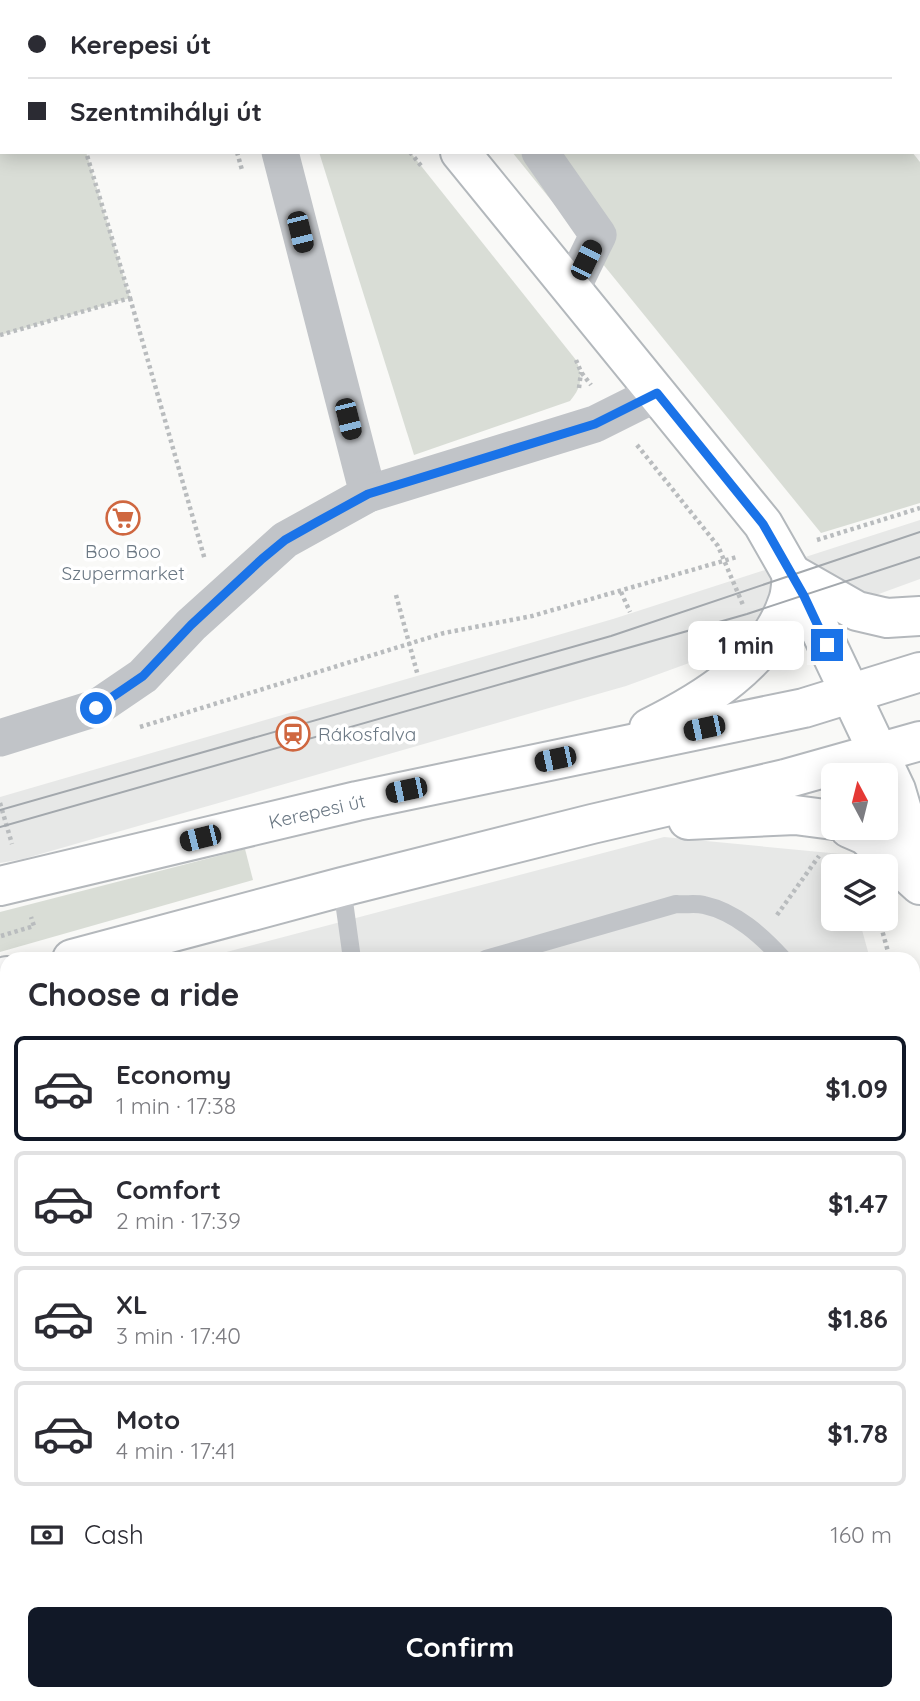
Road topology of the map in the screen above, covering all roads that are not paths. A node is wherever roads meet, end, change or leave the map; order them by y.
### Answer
1 (281, 154) edge
2 (462, 154) edge
3 (542, 154) edge
4 (572, 288) junction
5 (657, 393) junction
6 (368, 494) junction
7 (785, 561) junction
8 (920, 616) edge
9 (920, 672) edge
10 (851, 695) junction
11 (0, 738) edge
12 (920, 741) edge
13 (605, 749) junction
14 (878, 753) junction
15 (592, 824) junction
16 (821, 825) edge
17 (870, 840) edge
18 (920, 870) edge
19 (920, 885) edge
20 (0, 886) edge
21 (342, 887) junction
22 (98, 952) edge
23 (351, 952) edge
24 (510, 952) edge
25 (777, 952) edge

1 - 6 street
2 - 4 main road
3 - 4 street
4 - 5 main road
5 - 6 street
5 - 7 main road
6 - 11 street
7 - 8 main road
7 - 10 main road
7 - 13 main road
9 - 10 main road, Kerepesi út
10 - 13 main road, Kerepesi út
10 - 14 main road
12 - 14 main road
13 - 20 main road, Kerepesi út
14 - 15 main road
14 - 18 main road
15 - 16 main road
15 - 21 main road
17 - 19 main road
21 - 22 main road
21 - 23 lane
24 - 25 lane

